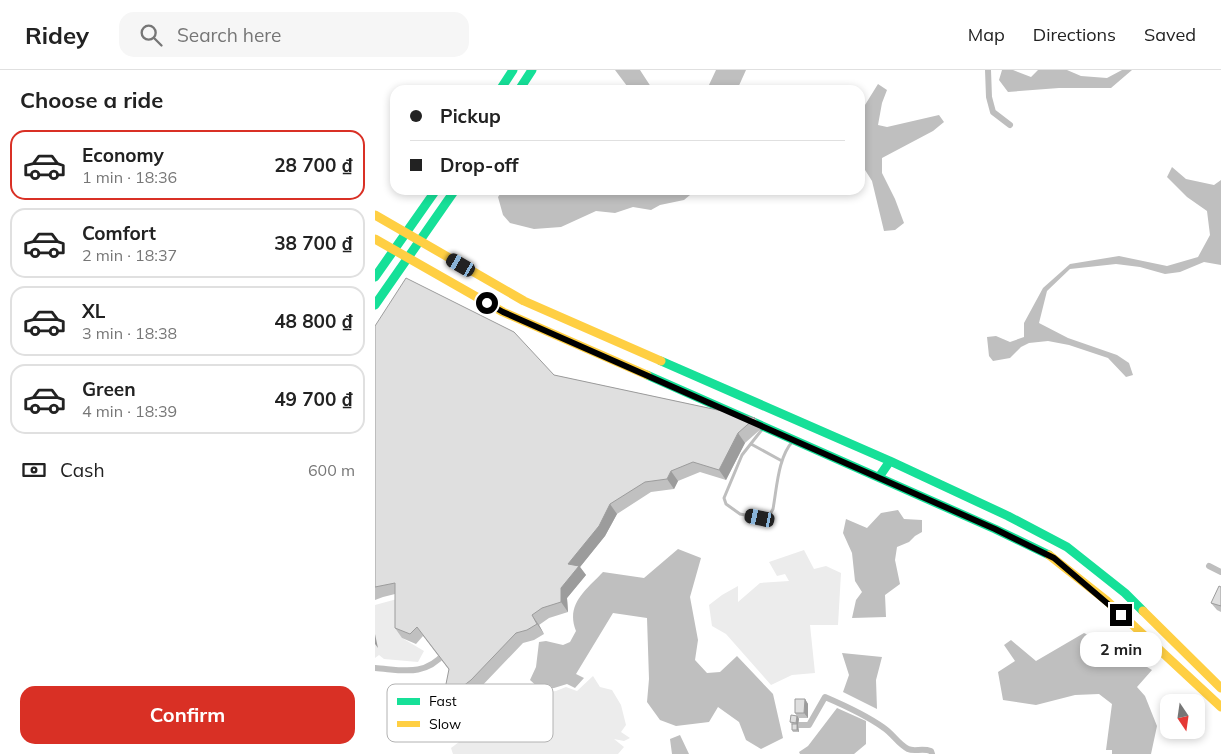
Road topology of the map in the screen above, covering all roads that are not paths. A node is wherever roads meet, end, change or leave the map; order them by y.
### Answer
1 (513, 70) edge
2 (532, 70) edge
3 (988, 70) edge
4 (503, 85) edge
5 (522, 85) edge
6 (1009, 125) dead end
7 (432, 195) edge
8 (452, 195) edge
9 (375, 215) edge
10 (405, 234) junction
11 (375, 239) edge
12 (419, 242) junction
13 (393, 250) junction
14 (408, 258) junction
15 (375, 277) edge
16 (375, 305) edge
17 (764, 427) junction
18 (794, 440) junction
19 (751, 444) junction
20 (783, 461) junction
21 (890, 461) junction
22 (879, 477) junction
23 (1209, 566) dead end
24 (1221, 572) edge
25 (448, 649) edge
26 (375, 668) edge
27 (1221, 688) edge
28 (1221, 707) edge
29 (799, 725) edge
30 (932, 754) edge

1 - 4 main road
2 - 5 main road
3 - 6 street
7 - 10 main road
8 - 12 main road
9 - 10 main road
10 - 12 main road
10 - 13 main road
11 - 13 main road
12 - 14 main road
12 - 21 main road
13 - 14 main road
13 - 15 main road
14 - 16 main road
14 - 17 main road
17 - 18 main road
17 - 19 lane
18 - 20 lane
18 - 22 main road
19 - 20 lane
19 - 20 lane
21 - 22 main road
21 - 27 main road
22 - 28 main road
23 - 24 street
25 - 26 street
29 - 30 street

